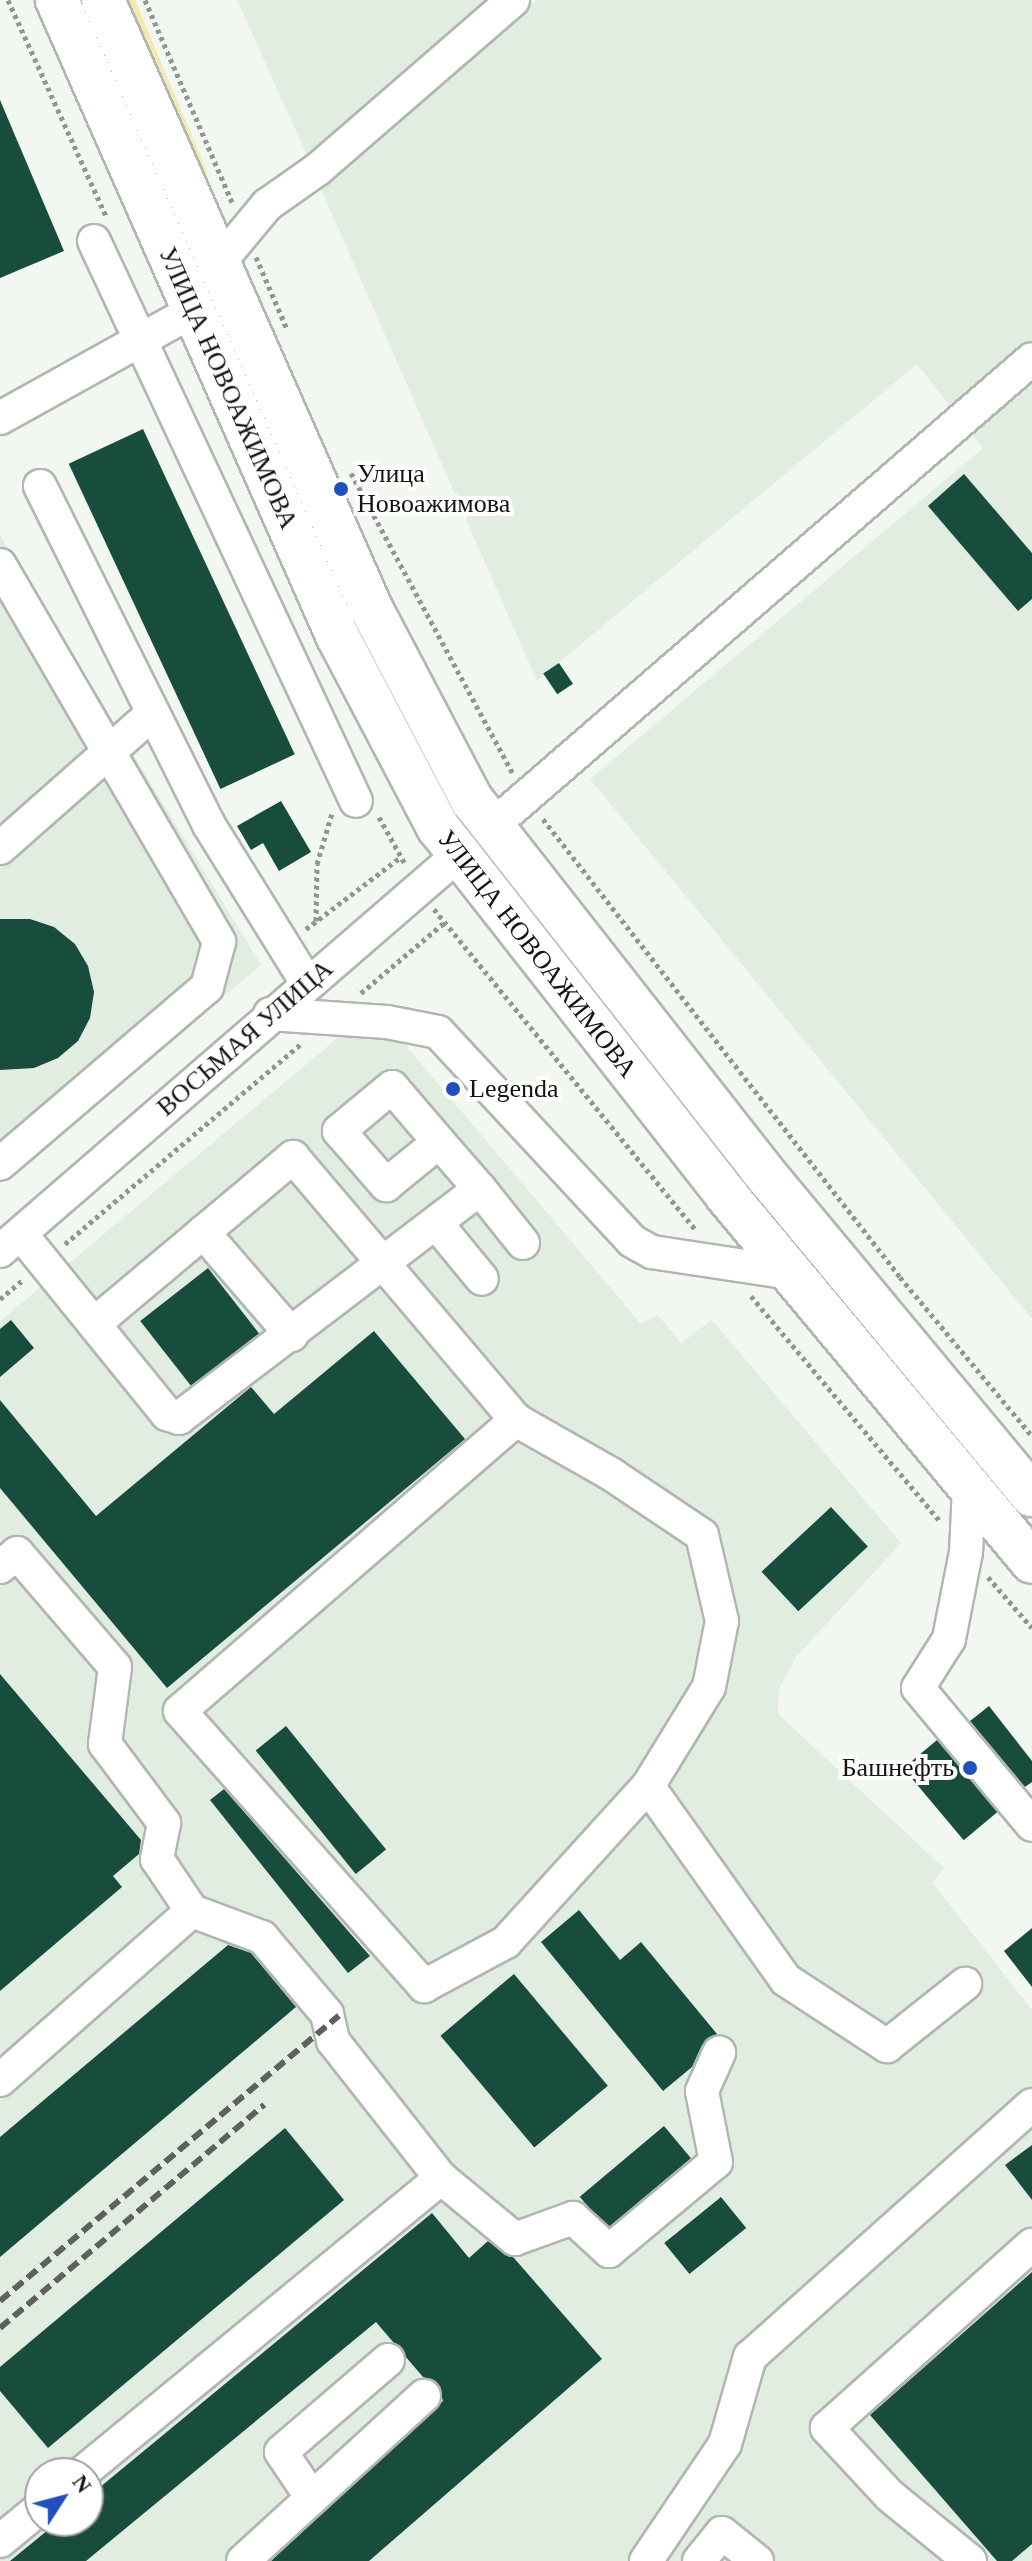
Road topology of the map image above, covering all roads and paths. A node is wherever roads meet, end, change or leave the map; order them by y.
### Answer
1 (57, 0) edge
2 (103, 0) edge
3 (513, 0) edge
4 (94, 241) dead end
5 (218, 264) junction
6 (193, 311) junction
7 (140, 340) junction
8 (1032, 359) edge
9 (4, 405) edge
10 (40, 486) dead end
11 (0, 565) edge
12 (153, 713) junction
13 (110, 751) junction
14 (350, 787) joint
15 (491, 827) junction
16 (0, 848) edge
17 (457, 856) junction
18 (401, 857) dead end
19 (316, 921) junction
20 (445, 922) dead end
21 (285, 947) junction
22 (307, 983) junction
23 (270, 1014) junction
24 (331, 1018) junction
25 (439, 1142) dead end
26 (0, 1164) edge
27 (480, 1189) junction
28 (436, 1223) junction
29 (203, 1232) junction
30 (10, 1242) edge
31 (523, 1243) dead end
32 (44, 1262) junction
33 (384, 1264) junction
34 (791, 1273) junction
35 (482, 1279) dead end
36 (0, 1299) edge
37 (94, 1324) junction
38 (292, 1335) junction
39 (516, 1420) junction
40 (969, 1487) junction
41 (1032, 1495) edge
42 (1032, 1562) edge
43 (0, 1567) edge
44 (648, 1786) junction
45 (1032, 1825) edge
46 (192, 1911) junction
47 (965, 1984) dead end
48 (719, 2053) dead end
49 (0, 2080) edge
50 (1032, 2105) edge
51 (441, 2178) junction
52 (1032, 2245) edge
53 (388, 2360) dead end
54 (424, 2396) dead end
55 (101, 2457) edge
56 (312, 2498) junction
57 (243, 2561) edge
58 (646, 2561) edge
59 (699, 2561) edge
60 (757, 2561) edge
61 (970, 2561) edge

1 - 6 main road, УЛИЦА НОВОАЖИМОВА
2 - 5 main road, УЛИЦА НОВОАЖИМОВА
3 - 5 street
4 - 7 street
5 - 15 main road, УЛИЦА НОВОАЖИМОВА
6 - 7 street
6 - 17 main road, УЛИЦА НОВОАЖИМОВА
7 - 9 street
7 - 14 street
8 - 15 street
10 - 12 street
11 - 13 street
12 - 13 street
12 - 21 street
13 - 16 street
13 - 26 street
14 - 19 path
15 - 17 main road, ВОСЬМАЯ УЛИЦА
15 - 41 main road, УЛИЦА НОВОАЖИМОВА
17 - 22 street, ВОСЬМАЯ УЛИЦА
17 - 34 main road, УЛИЦА НОВОАЖИМОВА
18 - 19 path
19 - 21 path
20 - 24 path
21 - 22 street
22 - 23 street, ВОСЬМАЯ УЛИЦА
23 - 24 street
23 - 30 street, ВОСЬМАЯ УЛИЦА
24 - 32 path
24 - 34 street
25 - 27 street
27 - 28 street
27 - 31 street
28 - 33 street
28 - 35 street
29 - 33 street
29 - 37 street
29 - 38 street
30 - 32 street
32 - 36 path
32 - 37 street
33 - 38 street
33 - 39 street
34 - 40 main road, УЛИЦА НОВОАЖИМОВА
37 - 38 street
39 - 44 street
39 - 44 street
40 - 42 main road, УЛИЦА НОВОАЖИМОВА
40 - 45 street
43 - 46 street
44 - 47 street
46 - 49 street
46 - 51 street
48 - 51 street
50 - 58 street
51 - 55 street
52 - 61 street
53 - 56 street
54 - 56 street
56 - 57 street
59 - 60 street

